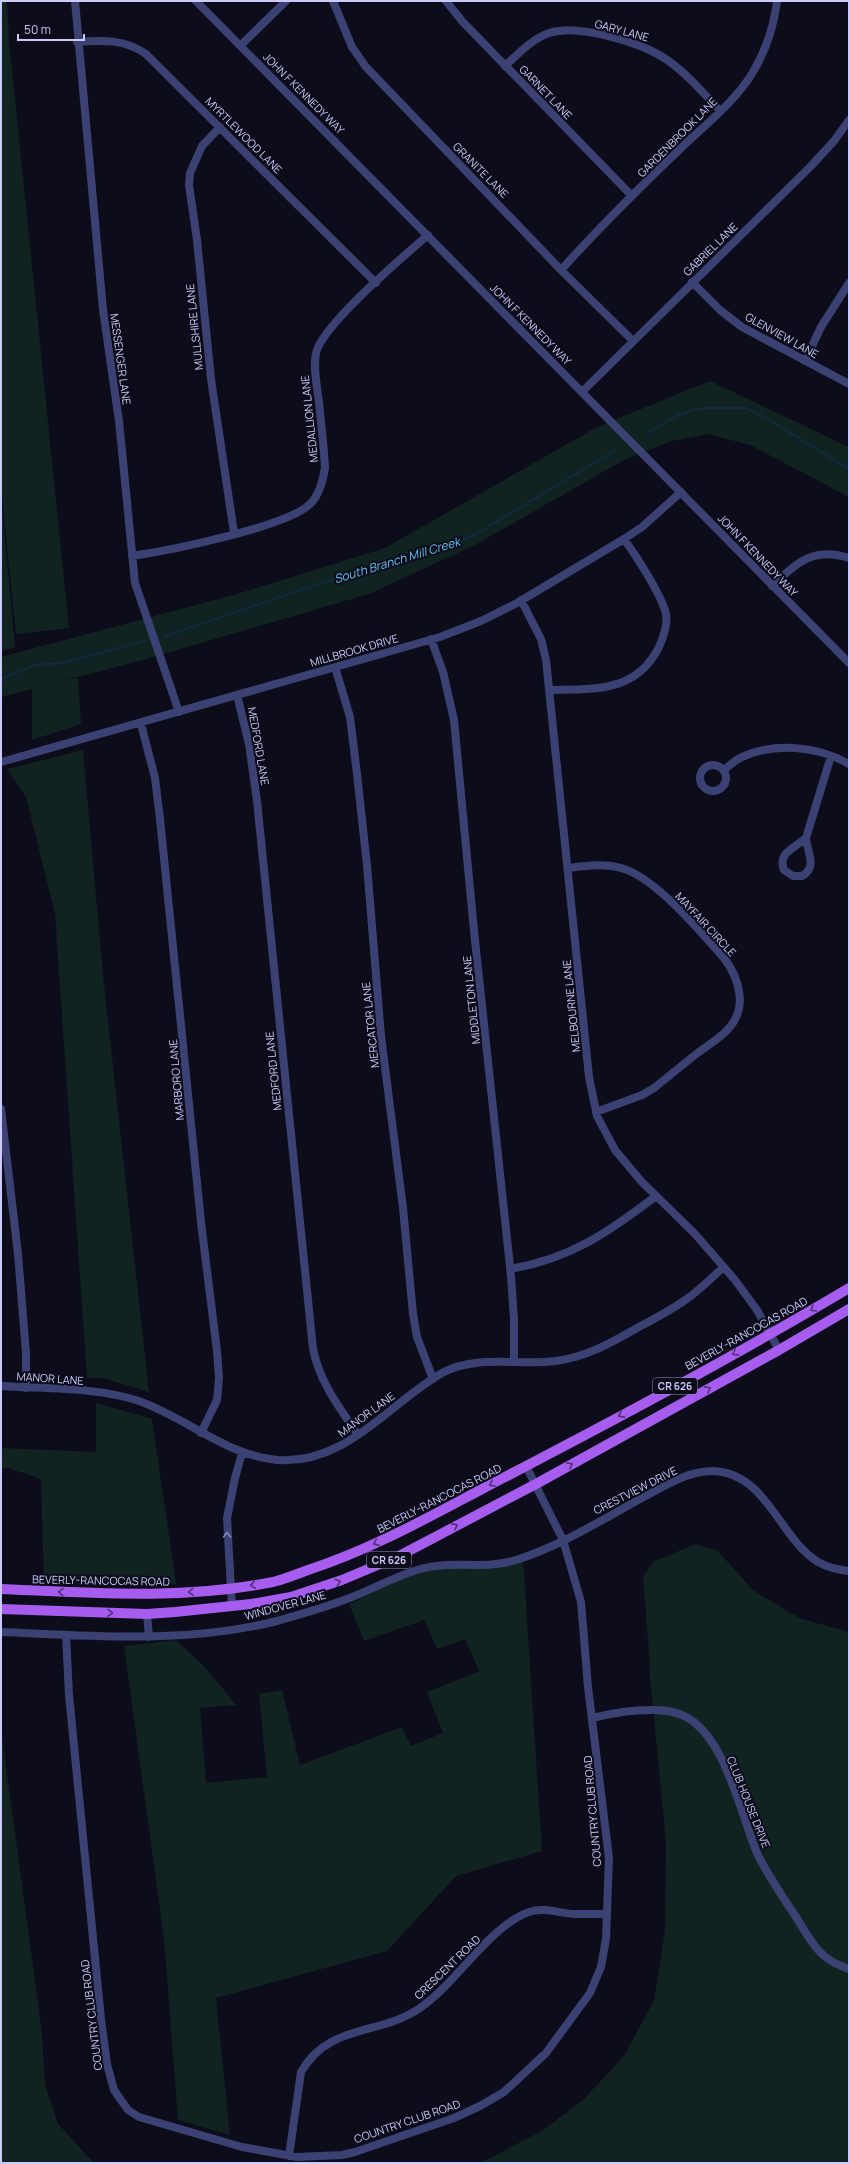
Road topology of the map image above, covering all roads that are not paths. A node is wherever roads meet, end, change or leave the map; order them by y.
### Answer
1 (75, 1) edge
2 (196, 1) edge
3 (286, 1) edge
4 (333, 1) edge
5 (446, 1) edge
6 (777, 1) edge
7 (77, 42) junction
8 (241, 46) junction
9 (505, 66) junction
10 (720, 111) junction
11 (849, 120) edge
12 (220, 127) junction
13 (632, 196) junction
14 (428, 235) junction
15 (561, 270) junction
16 (692, 282) junction
17 (376, 283) junction
18 (849, 283) edge
19 (633, 341) junction
20 (805, 360) junction
21 (849, 384) edge
22 (583, 391) junction
23 (681, 492) junction
24 (234, 533) junction
25 (624, 539) junction
26 (132, 556) junction
27 (849, 558) edge
28 (772, 586) junction
29 (521, 600) junction
30 (431, 639) junction
31 (849, 663) edge
32 (335, 668) junction
33 (550, 690) junction
34 (237, 695) junction
35 (179, 712) junction
36 (141, 724) junction
37 (831, 756) junction
38 (1, 762) edge
39 (849, 764) edge
40 (724, 770) dead end
41 (806, 838) junction
42 (569, 868) junction
43 (1, 1109) edge
44 (596, 1112) junction
45 (656, 1196) junction
46 (724, 1267) junction
47 (510, 1269) junction
48 (849, 1288) edge
49 (849, 1309) edge
50 (770, 1334) junction
51 (780, 1350) junction
52 (514, 1362) junction
53 (433, 1379) junction
54 (1, 1386) edge
55 (26, 1388) junction
56 (201, 1433) junction
57 (358, 1435) junction
58 (242, 1453) junction
59 (526, 1466) junction
60 (536, 1484) junction
61 (563, 1540) junction
62 (849, 1572) edge
63 (230, 1588) junction
64 (1, 1589) edge
65 (232, 1606) junction
66 (1, 1609) edge
67 (147, 1614) junction
68 (1, 1632) edge
69 (66, 1635) junction
70 (149, 1637) junction
71 (592, 1718) junction
72 (607, 1914) junction
73 (849, 1969) edge
74 (289, 2156) junction

1 - 7 street, MESSENGER LANE
2 - 8 street, JOHN F KENNEDY WAY
3 - 8 street
4 - 15 street, GRANITE LANE
5 - 9 street, GARNET LANE
6 - 10 street, GARDENBROOK LANE
7 - 12 street, MYRTLEWOOD LANE
7 - 26 street, MESSENGER LANE
8 - 14 street, JOHN F KENNEDY WAY
9 - 10 street, GARY LANE
9 - 13 street, GARNET LANE
10 - 13 street, GARDENBROOK LANE
11 - 16 street, GABRIEL LANE
12 - 17 street, MYRTLEWOOD LANE
12 - 24 street, MULLSHIRE LANE
13 - 15 street, GARDENBROOK LANE
14 - 17 street, MEDALLION LANE
14 - 22 street, JOHN F KENNEDY WAY
15 - 19 street, GRANITE LANE
16 - 19 street, GABRIEL LANE
16 - 20 street, GLENVIEW LANE
17 - 24 street, MEDALLION LANE
18 - 20 street
19 - 22 street, GABRIEL LANE
20 - 21 street, GLENVIEW LANE
22 - 23 street, JOHN F KENNEDY WAY
23 - 25 street, MILLBROOK DRIVE
23 - 28 street, JOHN F KENNEDY WAY
24 - 26 street, MEDALLION LANE
25 - 29 street, MILLBROOK DRIVE
25 - 33 street
26 - 35 street, MESSENGER LANE
27 - 28 street
28 - 31 street, JOHN F KENNEDY WAY
29 - 30 street, MILLBROOK DRIVE
29 - 33 street, MELBOURNE LANE
30 - 32 street, MILLBROOK DRIVE
30 - 47 street, MIDDLETON LANE
32 - 34 street, MILLBROOK DRIVE
32 - 53 street, MERCATOR LANE
33 - 42 street, MELBOURNE LANE
34 - 35 street, MILLBROOK DRIVE
34 - 57 street, MEDFORD LANE
35 - 36 street, MILLBROOK DRIVE
36 - 38 street, MILLBROOK DRIVE
36 - 56 street, MARBORO LANE
37 - 39 street
37 - 40 street
37 - 41 street
41 - 41 street
42 - 44 street, MELBOURNE LANE
42 - 44 street, MAYFAIR CIRCLE
43 - 55 street
44 - 45 street, MELBOURNE LANE
45 - 46 street, MELBOURNE LANE
45 - 47 street
46 - 50 street, MELBOURNE LANE
46 - 52 street, MANOR LANE
47 - 52 street, MIDDLETON LANE
48 -> 50 main road, BEVERLY-RANCOCAS ROAD / CR 626
49 - 51 main road, CR 626
50 - 51 street, MELBOURNE LANE
50 -> 59 main road, BEVERLY-RANCOCAS ROAD / CR 626
60 -> 51 main road, CR 626
52 - 53 street, MANOR LANE
53 - 57 street, MANOR LANE
54 - 55 street, MANOR LANE
55 - 56 street, MANOR LANE
56 - 58 street, MANOR LANE
57 - 58 street, MANOR LANE
63 -> 58 street
59 - 60 street, COUNTRY CLUB ROAD
59 -> 63 main road, BEVERLY-RANCOCAS ROAD / CR 626
60 - 61 street, COUNTRY CLUB ROAD
65 -> 60 main road, CR 626
61 - 62 street, CRESTVIEW DRIVE
61 - 70 street, WINDOVER LANE
61 - 71 street, COUNTRY CLUB ROAD
63 -> 64 main road, BEVERLY-RANCOCAS ROAD / CR 626
63 - 65 street
65 - 67 main road, CR 626
66 -> 67 main road, CR 626
67 - 70 street
68 - 69 street, WINDOVER LANE
69 - 70 street, WINDOVER LANE
69 - 74 street, COUNTRY CLUB ROAD
71 - 72 street, COUNTRY CLUB ROAD
71 - 73 street, CLUB HOUSE DRIVE
72 - 74 street, COUNTRY CLUB ROAD
72 - 74 street, CRESCENT ROAD

